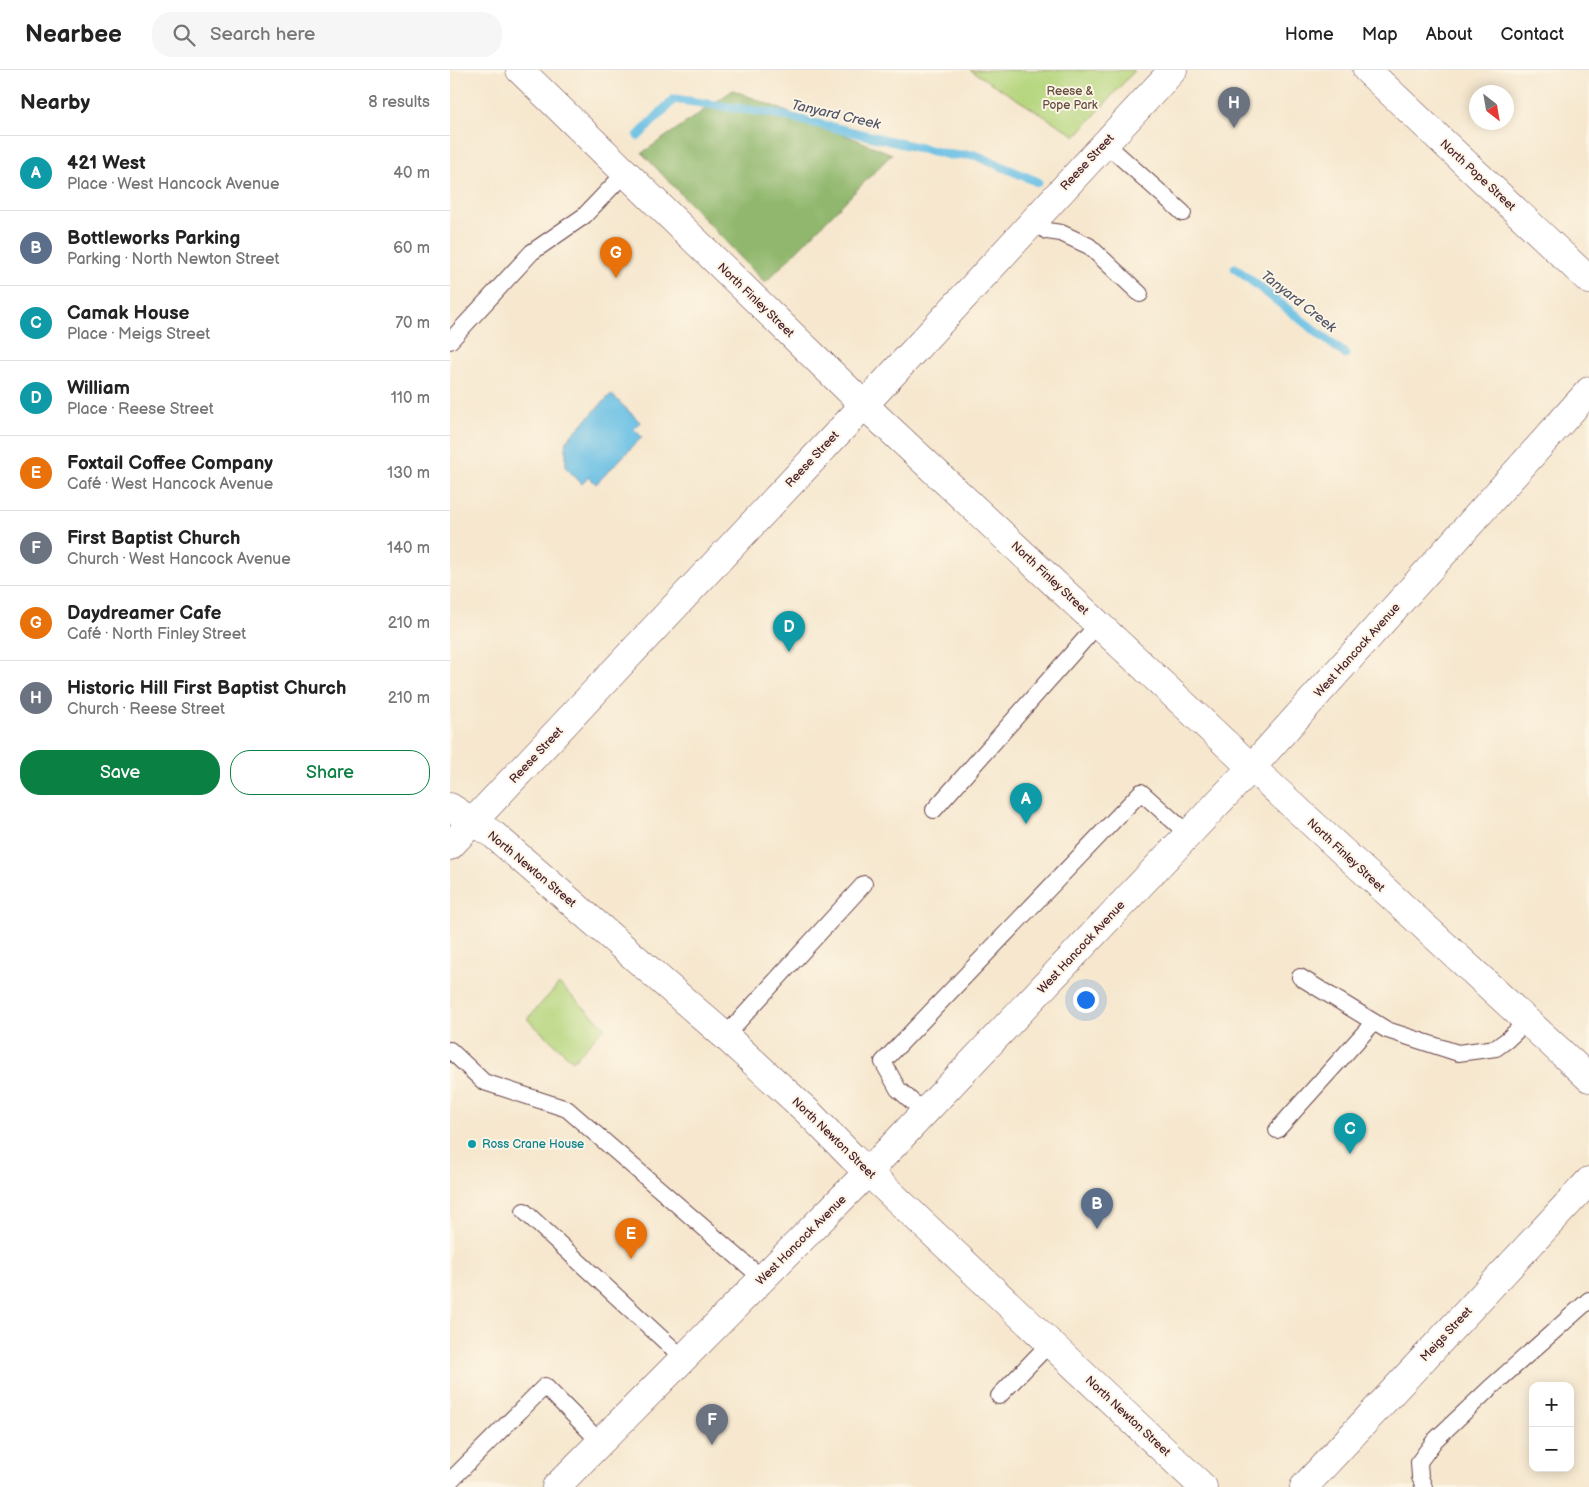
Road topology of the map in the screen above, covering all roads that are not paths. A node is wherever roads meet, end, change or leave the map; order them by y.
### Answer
1 (520, 70) edge
2 (1173, 70) edge
3 (1367, 70) edge
4 (1105, 143) junction
5 (625, 173) junction
6 (1183, 213) dead end
7 (1032, 221) junction
8 (1589, 280) edge
9 (1140, 294) dead end
10 (450, 341) edge
11 (1589, 391) edge
12 (864, 405) junction
13 (1099, 623) junction
14 (1252, 767) junction
15 (450, 807) edge
16 (934, 810) dead end
17 (472, 822) junction
18 (1188, 834) junction
19 (450, 846) edge
20 (864, 884) dead end
21 (1300, 977) dead end
22 (1527, 1021) junction
23 (1374, 1022) junction
24 (725, 1036) junction
25 (450, 1050) edge
26 (1589, 1078) edge
27 (924, 1112) junction
28 (1277, 1130) dead end
29 (868, 1172) junction
30 (1589, 1181) edge
31 (524, 1211) dead end
32 (763, 1279) junction
33 (1589, 1300) edge
34 (1050, 1343) junction
35 (684, 1358) junction
36 (999, 1396) dead end
37 (600, 1442) junction
38 (450, 1481) edge
39 (556, 1487) edge
40 (1203, 1487) edge
41 (1304, 1487) edge
42 (1424, 1487) edge

1 - 5 street, North Finley Street
2 - 4 street, Reese Street
3 - 8 street, North Pope Street
4 - 6 lane
4 - 7 street, Reese Street
5 - 10 lane
5 - 12 street, North Finley Street
7 - 9 lane
7 - 12 street, Reese Street
11 - 14 street, West Hancock Avenue
12 - 13 street, North Finley Street
12 - 17 street, Reese Street
13 - 14 street, North Finley Street
13 - 16 lane
14 - 18 street, West Hancock Avenue
14 - 22 street, North Finley Street
15 - 17 street, North Newton Street
17 - 19 street, Reese Street
17 - 24 street, North Newton Street
18 - 27 street, West Hancock Avenue
18 - 27 lane
20 - 24 lane
21 - 23 lane
22 - 23 lane
22 - 26 street, North Finley Street
23 - 28 lane
24 - 29 street, North Newton Street
25 - 32 lane
27 - 29 street, West Hancock Avenue
29 - 32 street, West Hancock Avenue
29 - 34 street, North Newton Street
30 - 41 street, Meigs Street
31 - 35 lane
32 - 35 street, West Hancock Avenue
33 - 42 lane
34 - 36 lane
34 - 40 street, North Newton Street
35 - 37 street, West Hancock Avenue
37 - 38 lane
37 - 39 street, West Hancock Avenue

